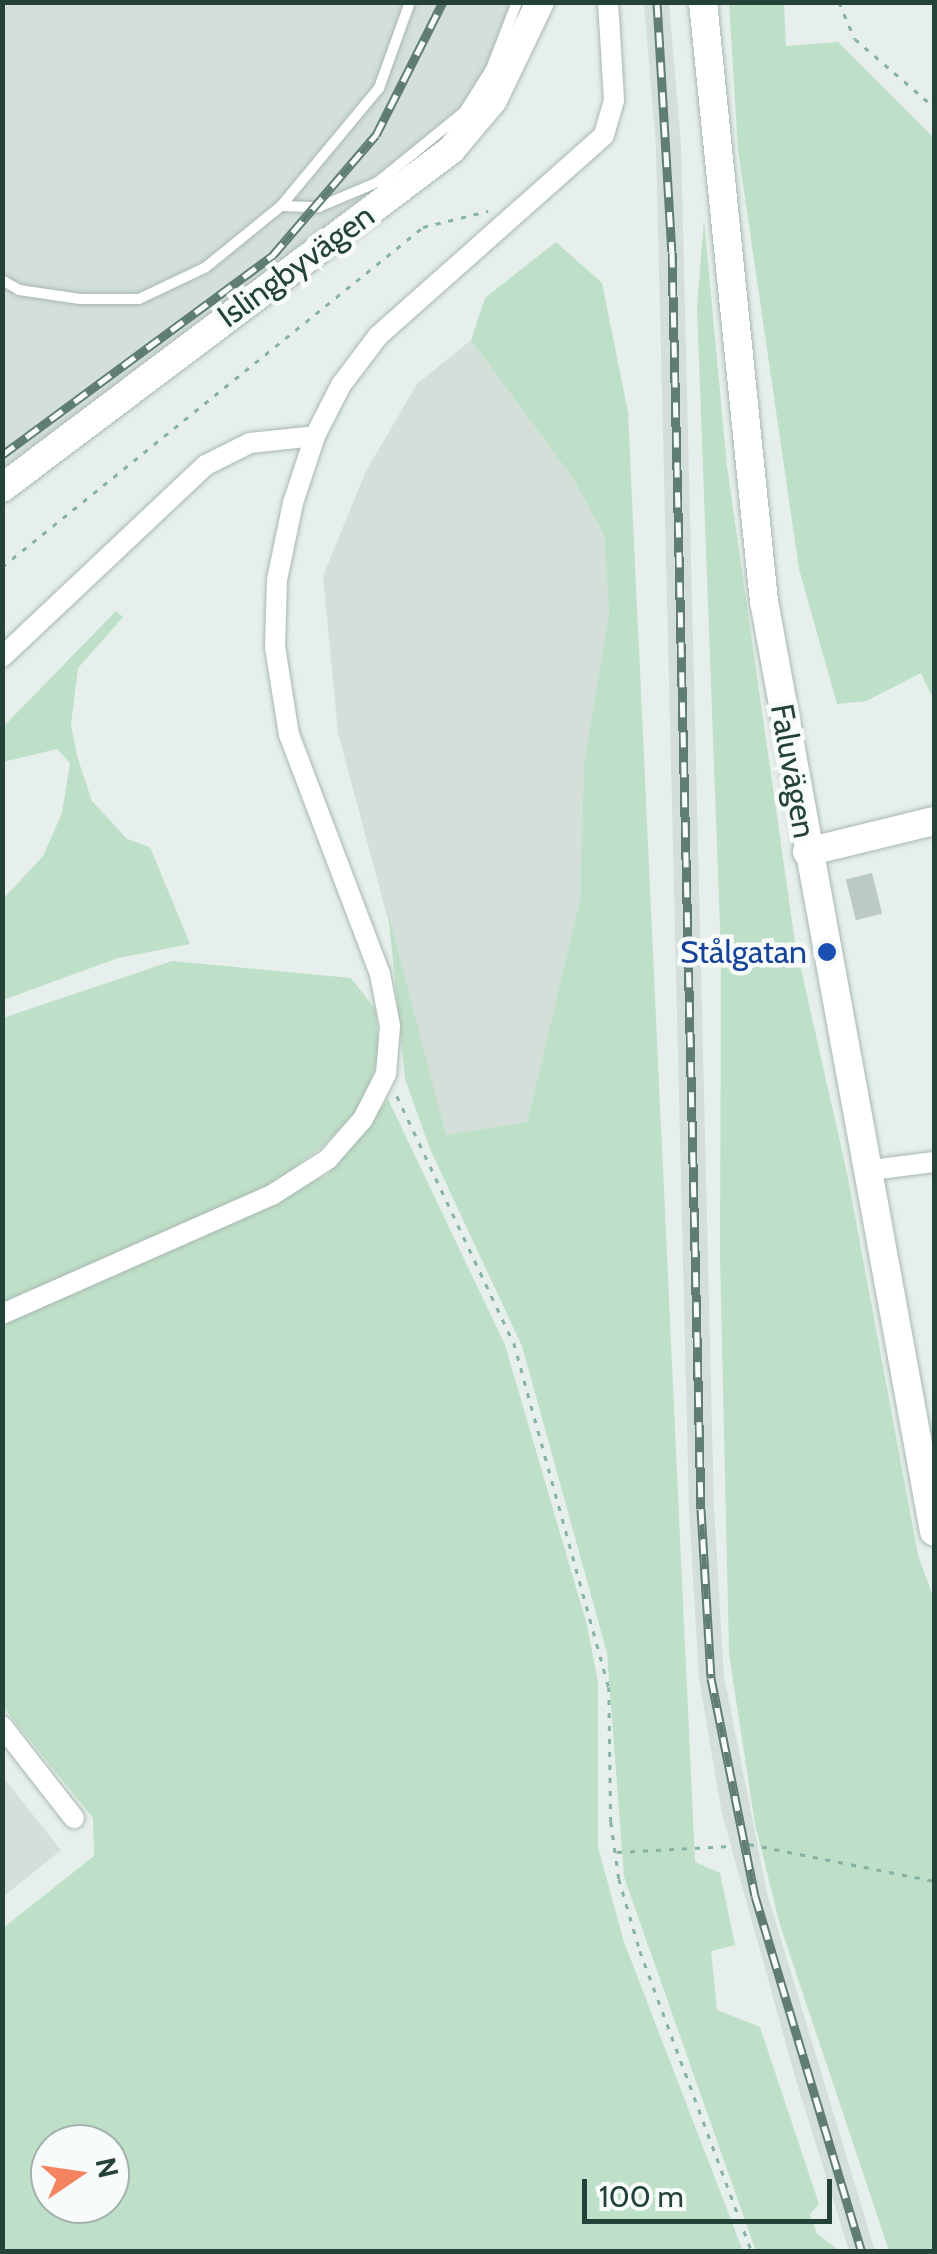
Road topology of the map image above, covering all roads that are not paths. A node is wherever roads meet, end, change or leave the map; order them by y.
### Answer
1 (410, 2) edge
2 (517, 2) edge
3 (540, 2) edge
4 (608, 2) edge
5 (703, 2) edge
6 (281, 206) junction
7 (2, 280) edge
8 (315, 436) junction
9 (2, 488) edge
10 (2, 658) edge
11 (934, 822) edge
12 (807, 852) junction
13 (934, 1162) edge
14 (872, 1170) junction
15 (2, 1314) edge
16 (934, 1532) edge
17 (2, 1726) edge
18 (74, 1818) dead end

1 - 6 lane
2 - 6 lane
3 - 9 street, Islingbyvägen
4 - 8 street
5 - 12 street, Faluvägen
6 - 7 lane
8 - 10 street
8 - 15 street
11 - 12 street
12 - 14 street, Faluvägen
13 - 14 street
14 - 16 street, Faluvägen
17 - 18 street

